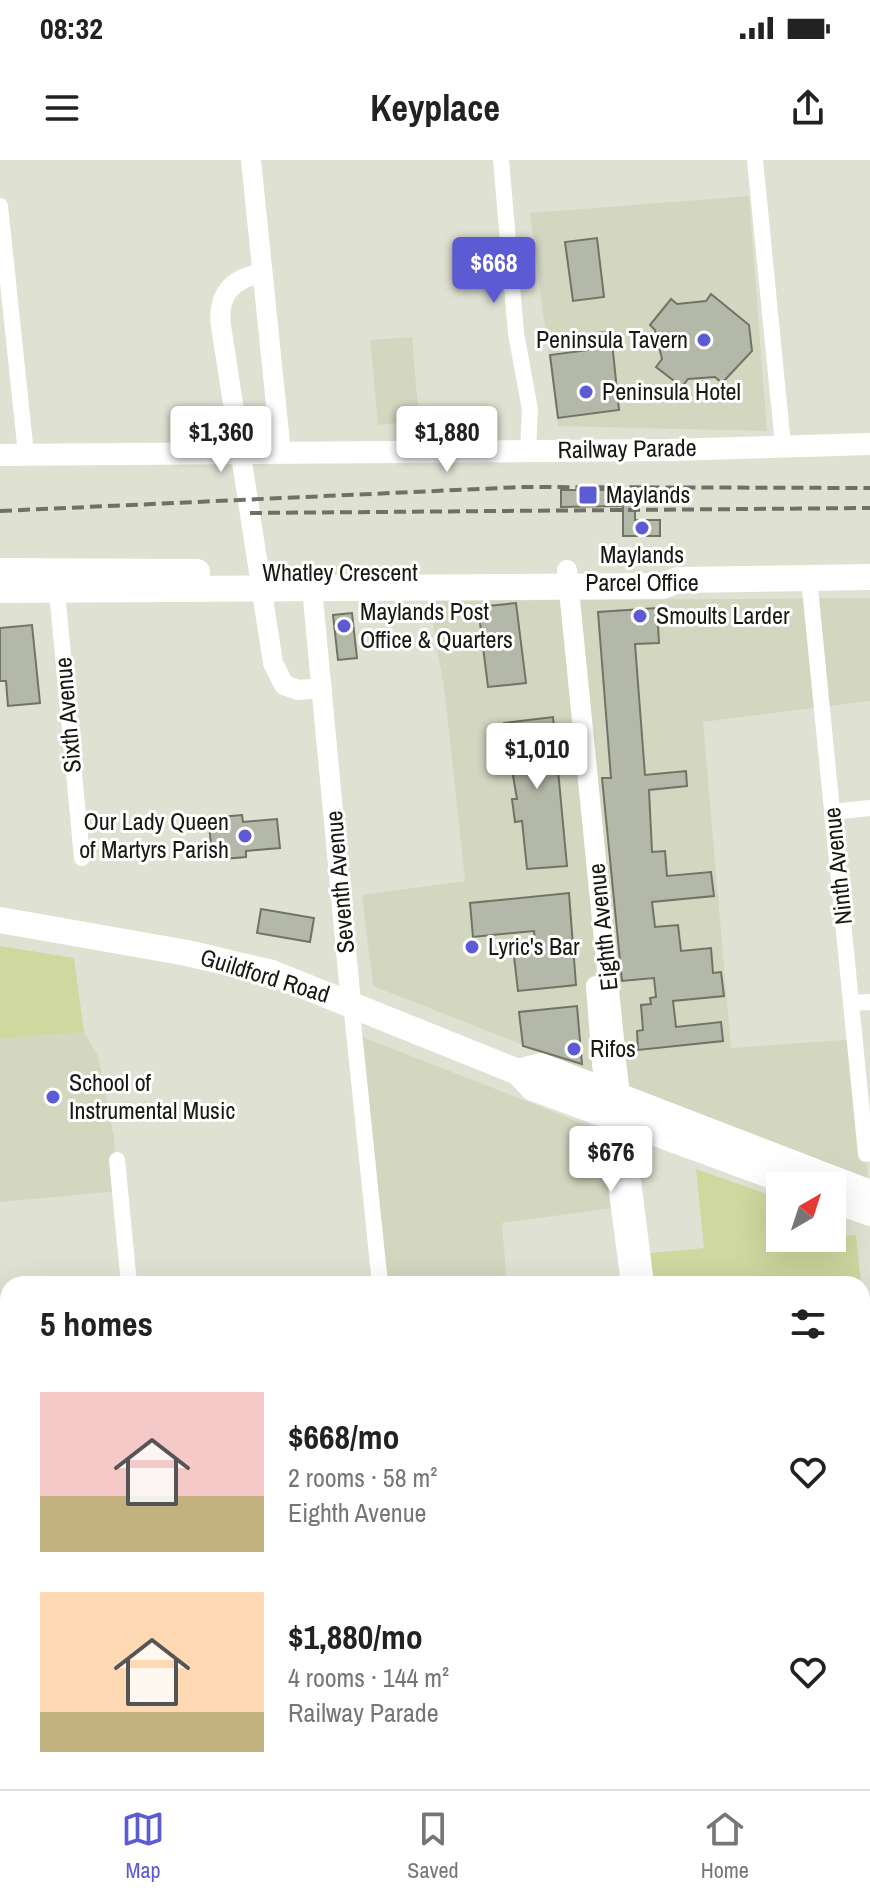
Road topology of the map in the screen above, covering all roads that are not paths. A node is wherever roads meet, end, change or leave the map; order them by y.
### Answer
1 (251, 160) edge
2 (501, 160) edge
3 (755, 160) edge
4 (0, 206) edge
5 (261, 274) junction
6 (870, 444) edge
7 (783, 445) junction
8 (528, 450) junction
9 (281, 453) junction
10 (26, 454) junction
11 (0, 455) edge
12 (0, 571) edge
13 (870, 577) edge
14 (809, 578) junction
15 (560, 579) junction
16 (56, 580) junction
17 (312, 582) junction
18 (0, 590) edge
19 (322, 688) junction
20 (870, 808) edge
21 (832, 812) junction
22 (82, 858) dead end
23 (0, 920) edge
24 (870, 1002) edge
25 (351, 1003) junction
26 (852, 1003) junction
27 (614, 1108) junction
28 (866, 1154) dead end
29 (117, 1160) dead end
30 (767, 1172) edge
31 (870, 1193) edge
32 (846, 1204) edge
33 (870, 1213) edge
34 (128, 1276) edge
35 (379, 1276) edge
36 (631, 1276) edge
37 (643, 1276) edge

1 - 5 street
2 - 8 street
3 - 7 street
4 - 10 street
5 - 9 street
5 - 19 street
6 - 7 main road, Railway Parade
7 - 8 main road, Railway Parade
8 - 9 main road, Railway Parade
9 - 10 main road, Railway Parade
10 - 11 main road, Railway Parade
12 - 16 main road, Whatley Crescent
13 - 14 main road, Whatley Crescent
14 - 15 main road, Whatley Crescent
14 - 21 street, Ninth Avenue
15 - 17 main road, Whatley Crescent
15 - 27 street, Eighth Avenue
16 - 17 main road, Whatley Crescent
16 - 18 main road, Whatley Crescent
16 - 22 street, Sixth Avenue
17 - 19 street, Seventh Avenue
19 - 25 street, Seventh Avenue
20 - 21 street
21 - 26 street, Ninth Avenue
23 - 25 main road, Guildford Road
24 - 26 street
25 - 27 main road, Guildford Road
25 - 35 street, Seventh Avenue
26 - 28 street, Ninth Avenue
27 - 30 main road, Guildford Road
27 - 31 main road, Guildford Road
27 - 36 street, Eighth Avenue
27 - 37 street, Eighth Avenue
29 - 34 street
32 - 33 main road

